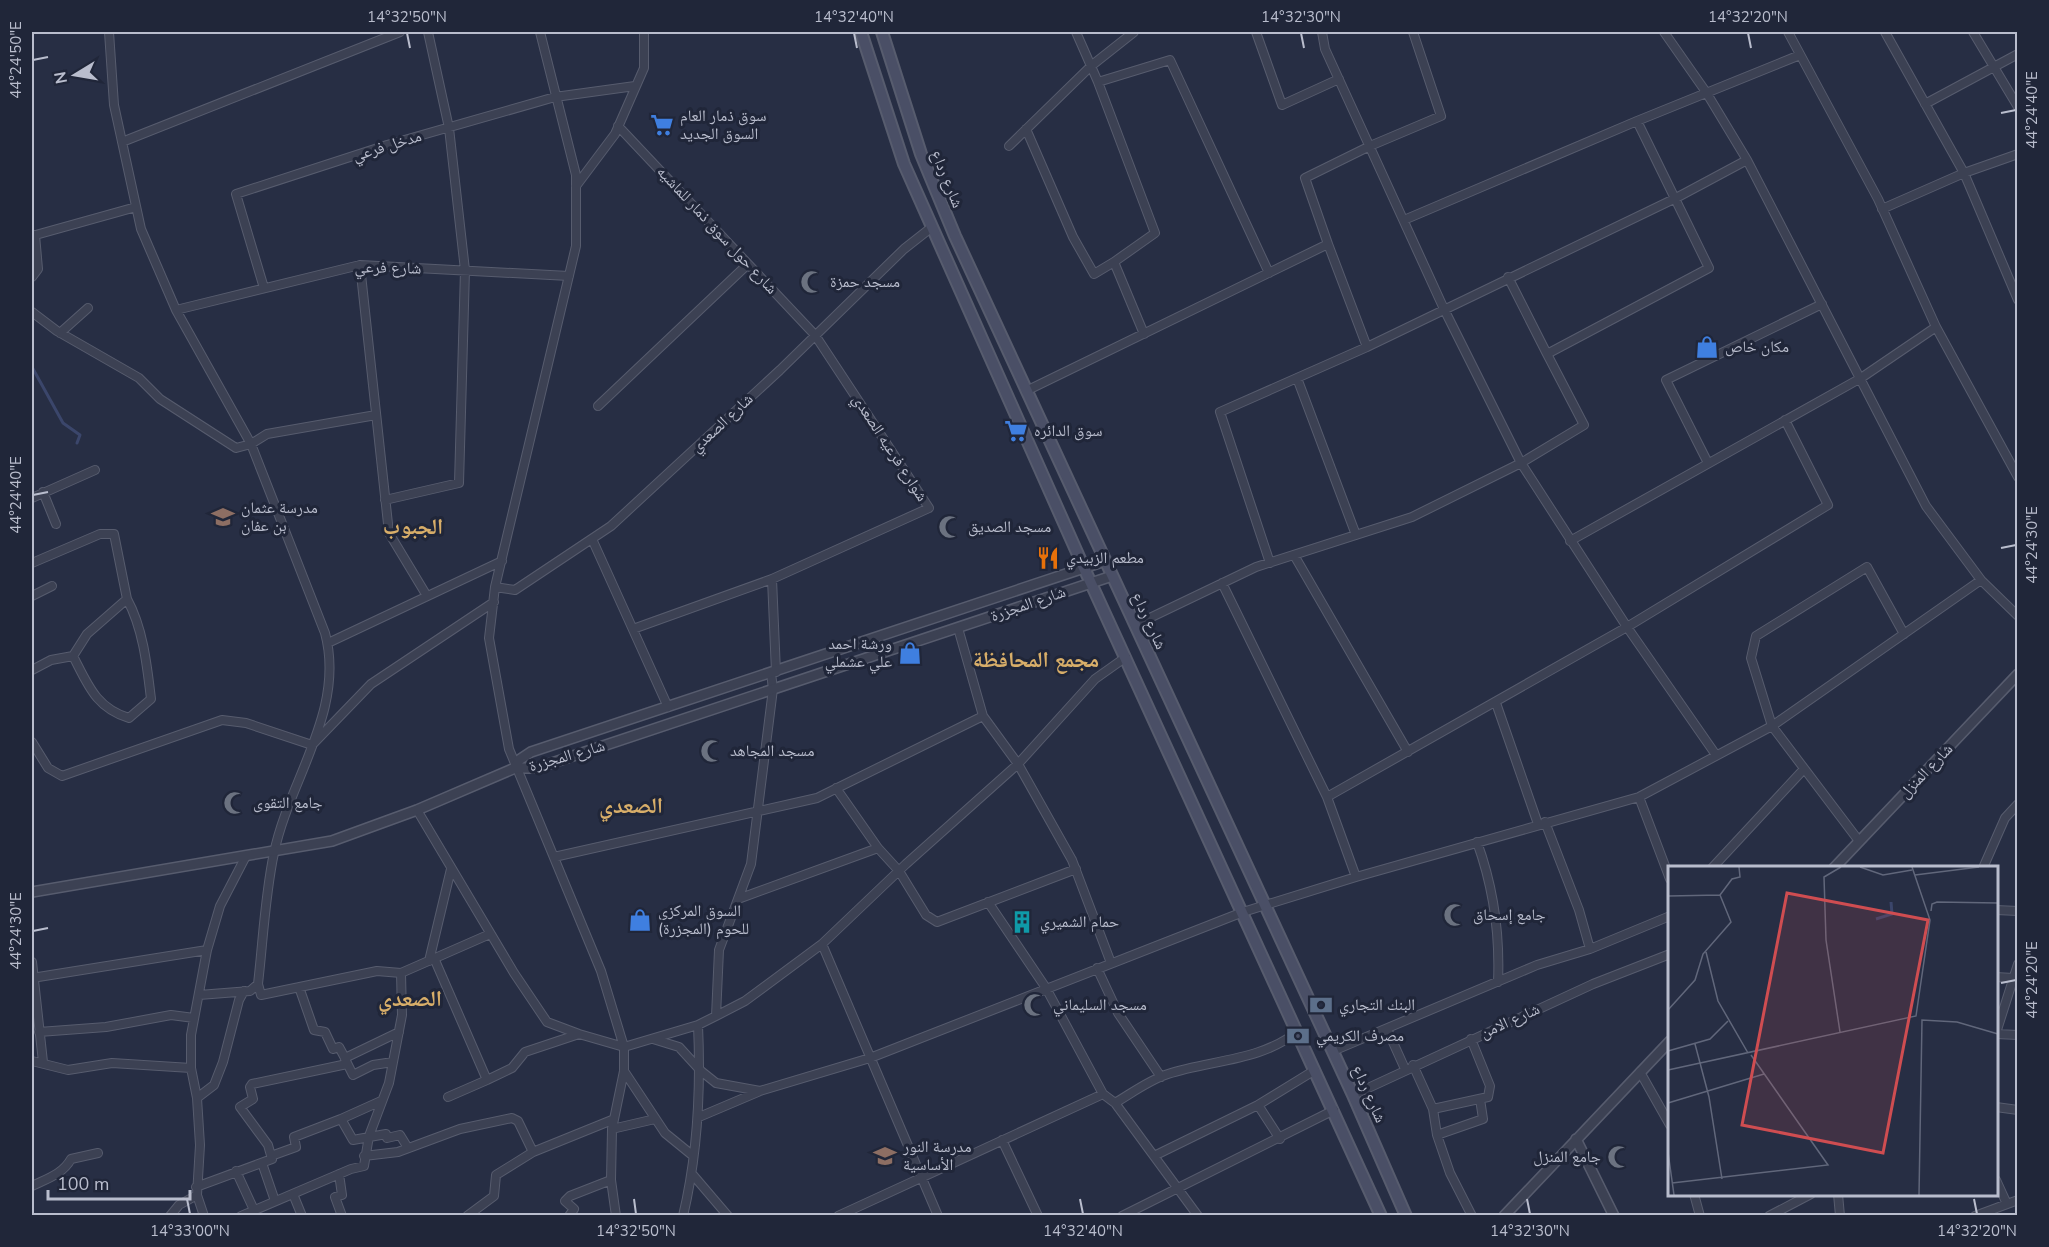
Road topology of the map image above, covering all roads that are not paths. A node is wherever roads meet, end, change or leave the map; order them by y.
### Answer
1 (109, 32) edge
2 (400, 32) edge
3 (428, 32) edge
4 (540, 32) edge
5 (644, 32) edge
6 (861, 32) edge
7 (882, 32) edge
8 (1076, 32) edge
9 (1134, 32) edge
10 (1256, 32) edge
11 (1322, 32) edge
12 (1413, 32) edge
13 (1664, 32) edge
14 (1788, 32) edge
15 (1885, 32) edge
16 (1973, 32) edge
17 (2018, 54) edge
18 (1800, 55) junction
19 (1091, 66) junction
20 (1994, 67) junction
21 (1339, 79) junction
22 (1098, 82) junction
23 (635, 86) junction
24 (1706, 92) junction
25 (555, 97) junction
26 (1925, 104) junction
27 (2018, 107) edge
28 (1637, 121) junction
29 (618, 126) junction
30 (449, 128) junction
31 (1026, 129) junction
32 (122, 142) junction
33 (1009, 146) dead end
34 (1370, 146) junction
35 (2018, 154) edge
36 (1747, 160) junction
37 (1964, 173) junction
38 (576, 186) junction
39 (1676, 198) junction
40 (136, 207) junction
41 (1882, 209) junction
42 (1404, 220) junction
43 (932, 227) junction
44 (33, 236) edge
45 (1328, 244) junction
46 (1114, 262) junction
47 (748, 264) junction
48 (360, 265) junction
49 (465, 270) junction
50 (1269, 273) junction
51 (569, 276) junction
52 (32, 277) edge
53 (1508, 277) junction
54 (264, 288) junction
55 (2018, 300) edge
56 (1822, 304) junction
57 (88, 308) dead end
58 (1444, 309) junction
59 (176, 310) junction
60 (32, 312) edge
61 (1936, 327) junction
62 (60, 333) junction
63 (1144, 334) junction
64 (815, 335) junction
65 (1367, 347) junction
66 (1548, 354) junction
67 (1297, 378) junction
68 (1861, 378) junction
69 (1026, 391) junction
70 (598, 406) dead end
71 (376, 414) junction
72 (1785, 420) junction
73 (251, 444) junction
74 (1521, 463) junction
75 (1708, 463) junction
76 (95, 470) dead end
77 (2018, 477) edge
78 (43, 492) junction
79 (32, 498) edge
80 (385, 500) junction
81 (56, 524) dead end
82 (1356, 535) junction
83 (592, 539) junction
84 (1570, 541) junction
85 (1294, 555) junction
86 (502, 561) junction
87 (1105, 561) junction
88 (32, 563) edge
89 (1270, 563) junction
90 (1084, 568) junction
91 (1112, 576) junction
92 (772, 579) junction
93 (1981, 580) junction
94 (1091, 583) junction
95 (1222, 583) junction
96 (52, 586) dead end
97 (495, 587) junction
98 (32, 596) edge
99 (427, 596) junction
100 (127, 599) junction
101 (494, 602) junction
102 (2018, 616) edge
103 (1135, 625) junction
104 (1627, 627) junction
105 (958, 628) junction
106 (633, 629) junction
107 (1904, 634) junction
108 (327, 643) junction
109 (73, 656) junction
110 (1126, 657) junction
111 (32, 670) edge
112 (774, 673) junction
113 (2018, 674) edge
114 (773, 689) junction
115 (1496, 703) junction
116 (668, 707) junction
117 (983, 716) junction
118 (1772, 726) junction
119 (32, 742) edge
120 (312, 745) junction
121 (1408, 752) junction
122 (1716, 755) junction
123 (1018, 764) junction
124 (515, 768) junction
125 (1804, 769) junction
126 (836, 788) junction
127 (1327, 797) junction
128 (1639, 797) junction
129 (2018, 804) edge
130 (417, 810) junction
131 (758, 810) junction
132 (1541, 823) junction
133 (1859, 841) junction
134 (1477, 842) junction
135 (878, 848) junction
136 (274, 851) junction
137 (246, 856) junction
138 (554, 857) junction
139 (1713, 866) edge
140 (1835, 866) edge
141 (1983, 866) edge
142 (1076, 868) junction
143 (451, 869) junction
144 (899, 871) junction
145 (1668, 874) edge
146 (1356, 877) junction
147 (32, 891) edge
148 (738, 899) junction
149 (988, 902) junction
150 (1265, 905) junction
151 (1998, 910) edge
152 (2018, 911) edge
153 (1243, 912) junction
154 (1668, 917) edge
155 (490, 934) junction
156 (822, 944) junction
157 (1590, 949) junction
158 (207, 950) junction
159 (1668, 955) edge
160 (431, 960) junction
161 (32, 962) edge
162 (1111, 963) junction
163 (2018, 964) edge
164 (1097, 968) junction
165 (401, 973) junction
166 (1998, 977) edge
167 (33, 978) edge
168 (2013, 978) junction
169 (1498, 982) junction
170 (258, 984) junction
171 (299, 987) junction
172 (1046, 988) junction
173 (244, 991) junction
174 (198, 995) junction
175 (716, 1016) junction
176 (194, 1018) junction
177 (698, 1025) junction
178 (1998, 1027) edge
179 (1387, 1029) junction
180 (1298, 1031) junction
181 (39, 1032) junction
182 (399, 1032) junction
183 (579, 1034) junction
184 (1998, 1034) edge
185 (2018, 1035) edge
186 (653, 1039) junction
187 (1471, 1039) junction
188 (1668, 1043) edge
189 (624, 1047) junction
190 (1333, 1051) junction
191 (870, 1058) junction
192 (32, 1061) edge
193 (346, 1061) junction
194 (43, 1062) junction
195 (393, 1062) junction
196 (1409, 1067) junction
197 (191, 1068) junction
198 (1315, 1070) junction
199 (624, 1071) junction
200 (700, 1071) junction
201 (1640, 1072) junction
202 (1161, 1077) junction
203 (487, 1080) junction
204 (760, 1091) junction
205 (1103, 1094) junction
206 (1353, 1095) junction
207 (448, 1097) dead end
208 (196, 1098) junction
209 (1480, 1099) junction
210 (381, 1101) junction
211 (1115, 1103) junction
212 (1258, 1105) junction
213 (1998, 1107) edge
214 (1433, 1109) junction
215 (1334, 1110) junction
216 (2018, 1110) edge
217 (699, 1117) junction
218 (341, 1119) junction
219 (655, 1119) junction
220 (1668, 1121) edge
221 (612, 1124) junction
222 (1437, 1135) junction
223 (369, 1136) junction
224 (1280, 1139) junction
225 (1576, 1139) junction
226 (1002, 1140) junction
227 (408, 1148) junction
228 (533, 1152) junction
229 (98, 1153) dead end
230 (692, 1155) junction
231 (1156, 1155) junction
232 (271, 1156) junction
233 (364, 1156) junction
234 (262, 1163) junction
235 (236, 1171) junction
236 (339, 1174) junction
237 (693, 1175) junction
238 (920, 1176) junction
239 (611, 1180) junction
240 (1998, 1184) edge
241 (32, 1186) edge
242 (1179, 1189) junction
243 (196, 1191) junction
244 (293, 1194) junction
245 (1695, 1196) edge
246 (1807, 1196) edge
247 (1838, 1196) edge
248 (2018, 1200) edge
249 (274, 1201) junction
250 (2007, 1204) junction
251 (254, 1210) junction
252 (179, 1211) edge
253 (573, 1213) edge
254 (170, 1215) edge
255 (204, 1215) edge
256 (241, 1215) edge
257 (302, 1215) edge
258 (342, 1215) edge
259 (467, 1215) edge
260 (616, 1215) edge
261 (683, 1215) edge
262 (728, 1215) edge
263 (838, 1215) edge
264 (938, 1215) edge
265 (1038, 1215) edge
266 (1122, 1215) edge
267 (1198, 1215) edge
268 (1382, 1215) edge
269 (1406, 1215) edge
270 (1472, 1215) edge
271 (1504, 1215) edge
272 (1614, 1215) edge
273 (1700, 1215) edge
274 (1769, 1215) edge
275 (1840, 1215) edge
276 (1975, 1215) edge

1 - 32 street
2 - 32 street
3 - 30 street
4 - 25 street
5 - 23 street
6 - 43 main road, شارع رداع
7 - 69 main road, شارع رداع
8 - 19 street
9 - 19 street
10 - 21 street
11 - 21 street
12 - 34 street
13 - 24 street
14 - 18 street
15 - 26 street
16 - 20 street
17 - 20 street
18 - 24 street
18 - 41 street
19 - 22 street
19 - 31 street
20 - 26 street
20 - 27 street
21 - 34 street
22 - 46 street
22 - 50 street
23 - 25 street, مدخل فرعي
23 - 29 street
24 - 28 street
24 - 36 street
25 - 30 street, مدخل فرعي
25 - 38 street
26 - 37 street
28 - 39 street
28 - 42 street
29 - 38 street
29 - 47 street, شارع حول سوق ذمار للماشيه
30 - 49 street
30 - 54 street, مدخل فرعي
31 - 33 street
31 - 46 street
32 - 40 street
34 - 42 street
34 - 45 street
35 - 37 street
36 - 39 street
36 - 56 street
37 - 41 street
37 - 55 street
38 - 51 street
39 - 53 street
39 - 66 street
40 - 44 street
40 - 59 street
41 - 61 street
42 - 58 street
43 - 64 street, شارع الصعدي
43 - 90 main road, شارع رداع
44 - 52 street
45 - 50 street
45 - 65 street
46 - 63 street
47 - 64 street, شارع حول سوق ذمار للماشيه
47 - 70 street
48 - 49 street, شارع فرعي
48 - 54 street, شارع فرعي
48 - 71 street
49 - 51 street, شارع فرعي
49 - 80 street
50 - 63 street
51 - 86 street
53 - 58 street
53 - 66 street
54 - 59 street, شارع فرعي
56 - 68 street
56 - 75 street
57 - 62 street
58 - 65 street
58 - 74 street
59 - 73 street
60 - 62 street
61 - 68 street
61 - 77 street
62 - 73 street
63 - 69 street
64 - 83 street, شارع الصعدي
64 - 92 street, شوارع فرعيه الصعدي
65 - 67 street
66 - 74 street
67 - 82 street
67 - 89 street
68 - 72 street
68 - 93 street
69 - 87 main road, شارع رداع
71 - 73 street
71 - 80 street
72 - 75 street
72 - 104 street
73 - 108 street
74 - 82 street
74 - 84 street
75 - 84 street
76 - 78 street
78 - 79 street
78 - 81 street
80 - 99 street
82 - 85 street
83 - 97 street, شارع الصعدي
83 - 106 street
84 - 104 street
85 - 89 street
85 - 121 street
86 - 97 street
86 - 99 street
87 - 90 street, شارع المجزرة
87 - 91 main road, شارع رداع
88 - 100 street
89 - 95 street
90 - 94 main road, شارع رداع
90 - 112 street, شارع المجزرة
91 - 94 street, شارع المجزرة
91 - 103 main road, شارع رداع
92 - 106 street, شوارع فرعيه الصعدي
92 - 112 street
93 - 102 street
93 - 107 street
94 - 105 street, شارع المجزرة
94 - 110 main road, شارع رداع
95 - 103 street
95 - 127 street
96 - 98 street
97 - 101 street
99 - 108 street
100 - 109 street
100 - 109 street
101 - 120 street
101 - 124 street
103 - 150 main road, شارع رداع
104 - 115 street
104 - 122 street
105 - 114 street, شارع المجزرة
105 - 117 street
106 - 116 street
107 - 118 street
107 - 118 street
108 - 120 street
109 - 111 street
110 - 123 street
110 - 153 main road, شارع رداع
112 - 114 street
112 - 116 street, شارع المجزرة
113 - 133 street, شارع المنزل
114 - 124 street, شارع المجزرة
114 - 131 street
115 - 121 street
115 - 132 street
116 - 124 street, شارع المجزرة
117 - 123 street
117 - 126 street
118 - 122 street
118 - 125 street
119 - 120 street
120 - 136 street
121 - 127 street
122 - 128 street
123 - 142 street
123 - 144 street
124 - 130 street
124 - 138 street
125 - 133 street
125 - 139 street
126 - 131 street
126 - 135 street
127 - 146 street
128 - 132 street
128 - 145 street
129 - 141 street
130 - 136 street
130 - 143 street
131 - 138 street
131 - 148 street
132 - 134 street
132 - 157 street
133 - 140 street, شارع المنزل
134 - 146 street
134 - 169 street
135 - 144 street
135 - 148 street
136 - 137 street
136 - 170 street
137 - 147 street
137 - 158 street
138 - 189 street
142 - 149 street
142 - 162 street
143 - 155 street
143 - 160 street
144 - 149 street
144 - 156 street
146 - 150 street
148 - 175 street
149 - 172 street
150 - 153 street
150 - 190 main road, شارع رداع
151 - 152 street
153 - 162 street
153 - 180 main road, شارع رداع
154 - 157 street
155 - 160 street
155 - 183 street
156 - 175 street
156 - 191 street
157 - 169 street
158 - 167 street
158 - 174 street
159 - 187 street, شارع الامن
160 - 165 street
160 - 203 street
161 - 167 street
162 - 164 street
163 - 168 street
164 - 172 street
164 - 202 street
165 - 171 street
165 - 182 street
166 - 168 street
167 - 181 street
168 - 178 street
169 - 179 street
170 - 171 street
170 - 173 street
171 - 193 street
172 - 191 street
172 - 205 street
173 - 174 street
173 - 208 street
174 - 176 street
175 - 177 street
176 - 181 street
176 - 197 street
177 - 186 street
177 - 200 street
179 - 190 street
179 - 196 street
180 - 198 main road, شارع رداع
180 - 202 street
181 - 194 street
182 - 193 street
182 - 195 street
183 - 189 street
183 - 203 street
184 - 185 street
186 - 189 street
186 - 200 street
187 - 196 street, شارع الامن
187 - 209 street
188 - 201 street
189 - 199 street
190 - 206 main road, شارع رداع
191 - 204 street
191 - 238 street
192 - 194 street
193 - 195 street
193 - 232 street
194 - 197 street
195 - 210 street
196 - 206 street, شارع الامن
196 - 214 street
197 - 208 street
198 - 212 street
198 - 215 main road, شارع رداع
199 - 219 street
199 - 221 street
200 - 204 street
200 - 217 street
201 - 220 street
201 - 225 street
202 - 211 street
203 - 207 street
204 - 217 street
205 - 211 street
205 - 226 street
206 - 269 main road, شارع رداع
208 - 243 street
209 - 214 street
209 - 222 street
210 - 218 street
210 - 223 street
211 - 231 street
212 - 224 street
212 - 231 street
213 - 216 street
214 - 222 street
215 - 224 street
215 - 268 main road, شارع رداع
217 - 230 street
218 - 223 street
218 - 232 street
219 - 221 street
219 - 230 street
221 - 228 street
221 - 239 street
222 - 270 street
223 - 227 street
223 - 233 street
224 - 242 street
225 - 271 street
225 - 272 street
226 - 238 street
226 - 265 street
227 - 228 street
227 - 233 street
228 - 259 street
229 - 241 street
230 - 237 street
231 - 242 street
232 - 234 street
233 - 236 street
234 - 235 street
234 - 249 street
235 - 243 street
235 - 251 street
236 - 244 street
236 - 258 street
237 - 261 street
237 - 262 street
238 - 263 street
238 - 264 street
239 - 253 street
239 - 260 street
240 - 250 street
242 - 266 street
242 - 267 street
243 - 252 street
243 - 255 street
244 - 249 street
244 - 257 street
245 - 273 street
246 - 274 street
247 - 275 street
248 - 250 street
249 - 251 street
250 - 276 street
251 - 256 street
252 - 254 street

